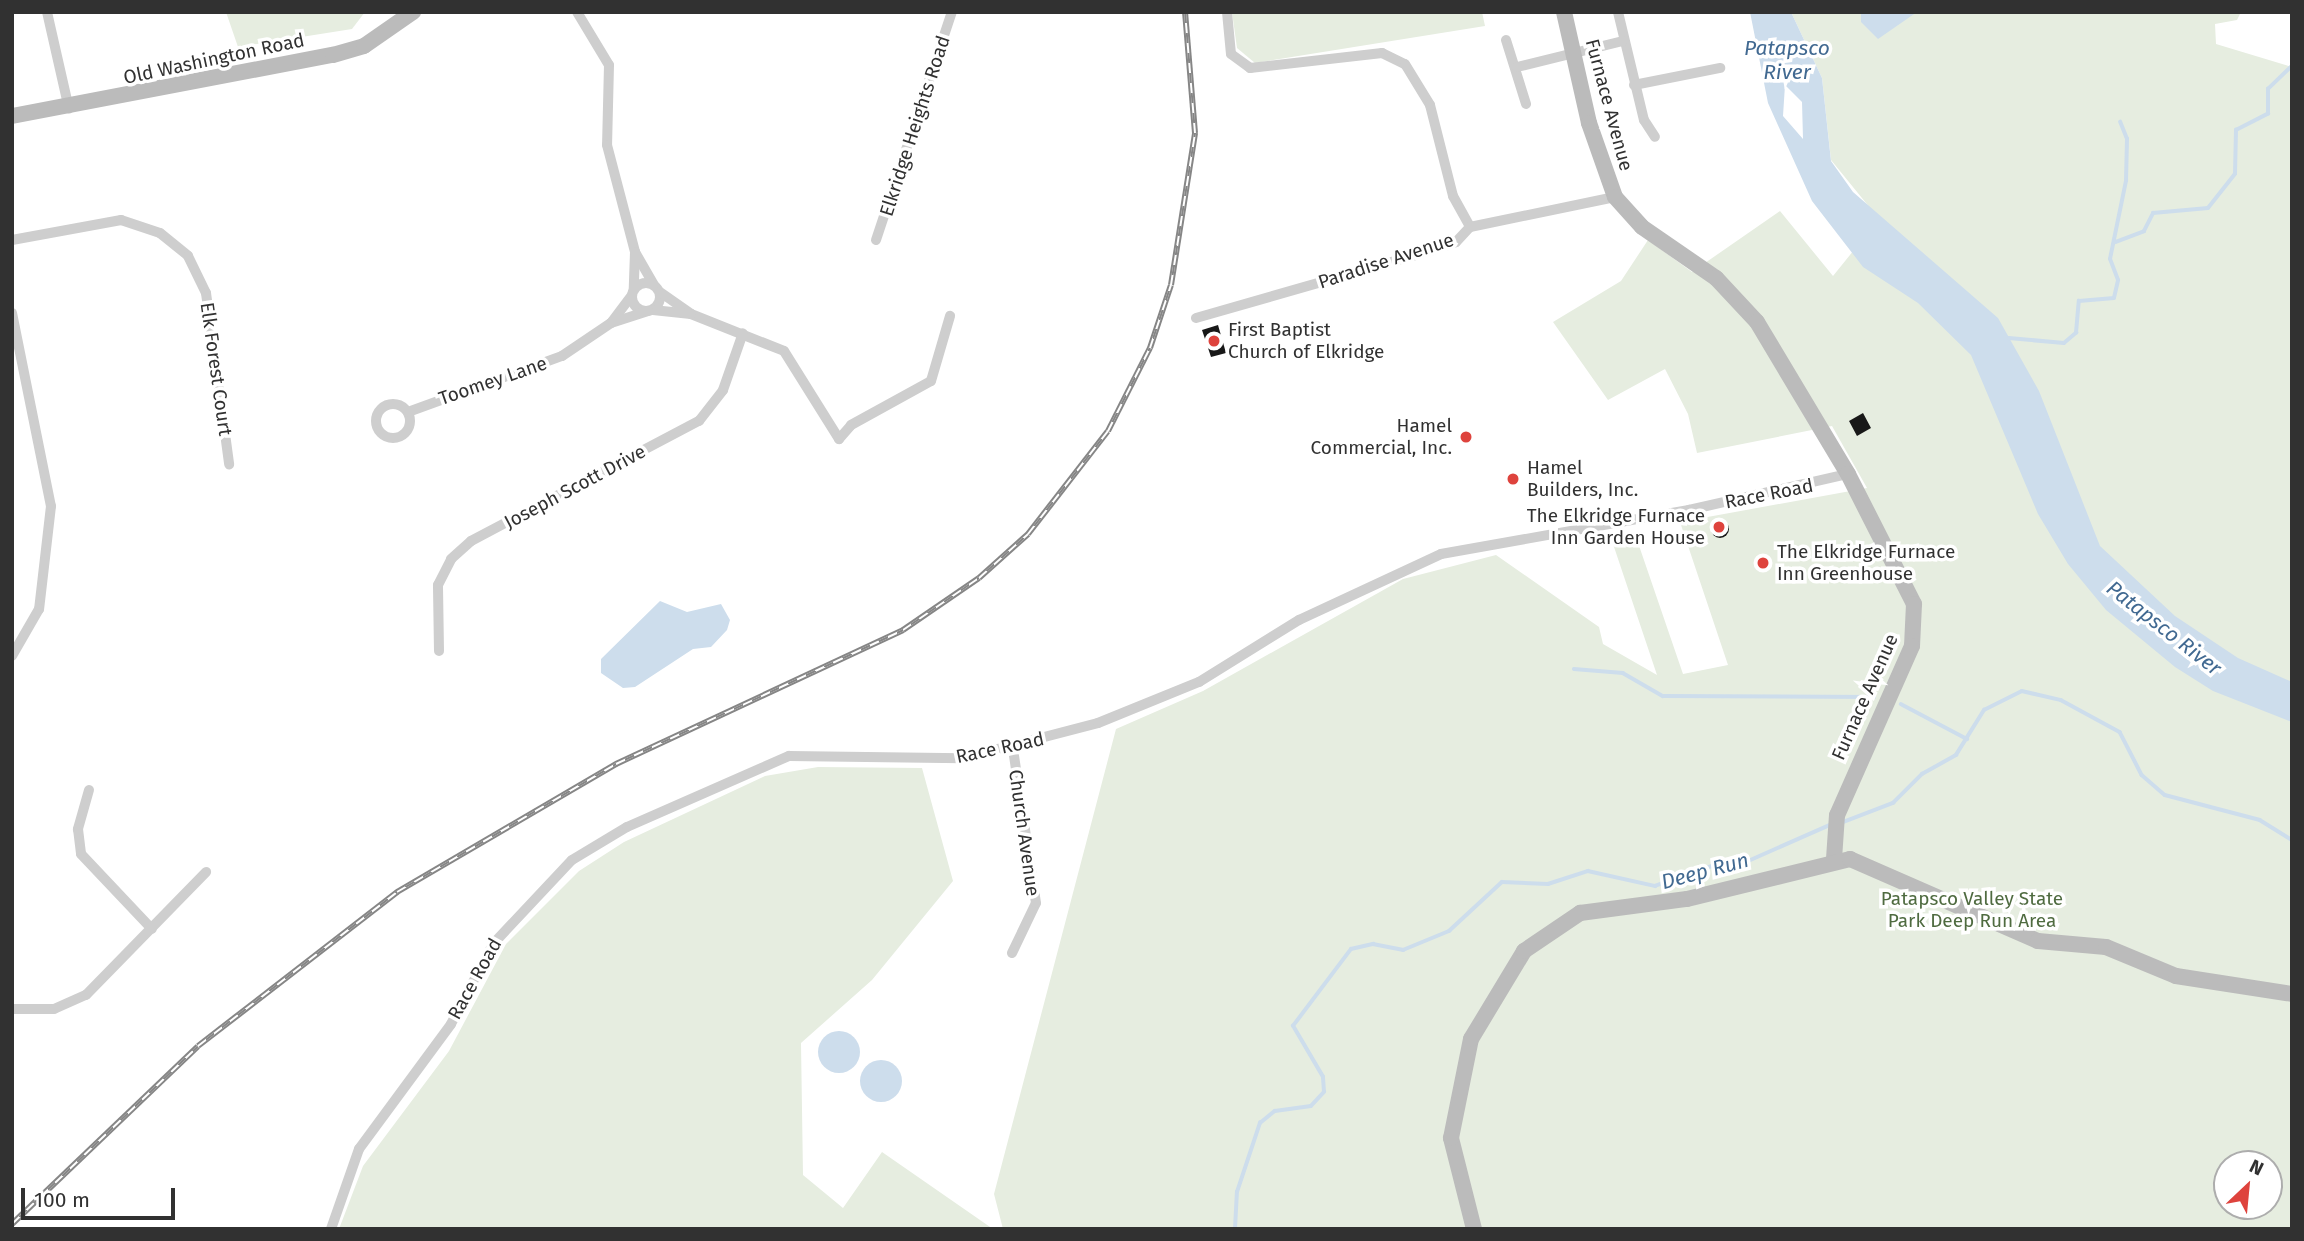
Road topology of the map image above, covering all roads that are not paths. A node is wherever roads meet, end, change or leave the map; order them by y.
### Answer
1 (47, 12) edge
2 (413, 12) edge
3 (577, 12) edge
4 (952, 12) edge
5 (1227, 12) edge
6 (1564, 12) edge
7 (1618, 12) edge
8 (1506, 40) dead end
9 (1623, 41) junction
10 (1573, 54) junction
11 (1517, 67) junction
12 (1720, 68) dead end
13 (1634, 85) junction
14 (1526, 104) dead end
15 (69, 109) junction
16 (12, 116) edge
17 (1655, 137) dead end
18 (1615, 197) junction
19 (1470, 227) junction
20 (12, 240) edge
21 (876, 240) dead end
22 (635, 252) junction
23 (657, 289) junction
24 (633, 292) junction
25 (650, 310) junction
26 (12, 313) edge
27 (691, 314) junction
28 (950, 316) dead end
29 (1196, 318) dead end
30 (611, 323) junction
31 (743, 333) junction
32 (408, 412) dead end
33 (229, 464) dead end
34 (1847, 474) junction
35 (439, 651) dead end
36 (12, 656) edge
37 (1013, 749) junction
38 (89, 790) dead end
39 (1834, 859) junction
40 (206, 872) dead end
41 (152, 929) junction
42 (1012, 953) dead end
43 (2292, 994) edge
44 (12, 1009) edge
45 (331, 1229) edge
46 (1474, 1229) edge

1 - 15 street
2 - 15 street, Old Washington Road
3 - 22 street
4 - 21 street, Elkridge Heights Road
5 - 19 street
6 - 10 street, Furnace Avenue
7 - 9 street
8 - 11 street
9 - 10 street
9 - 13 street
10 - 11 street
10 - 18 street, Furnace Avenue
11 - 14 street
12 - 13 street
13 - 17 street
15 - 16 street, Old Washington Road
18 - 19 street, Paradise Avenue
18 - 34 street, Furnace Avenue
19 - 29 street, Paradise Avenue
20 - 33 street, Elk Forest Court
22 - 23 street
22 - 24 street
23 - 24 street
23 - 25 street
23 - 27 street
24 - 25 street
24 - 30 street, Toomey Lane
25 - 27 street
25 - 30 street, Toomey Lane
26 - 36 street
27 - 31 street
28 - 31 street
30 - 32 street, Toomey Lane
31 - 35 street, Joseph Scott Drive
34 - 37 street, Race Road
34 - 39 street, Furnace Avenue
37 - 42 street, Church Avenue
37 - 45 street, Race Road
38 - 41 street
39 - 43 street
39 - 46 street
40 - 41 street
41 - 44 street

